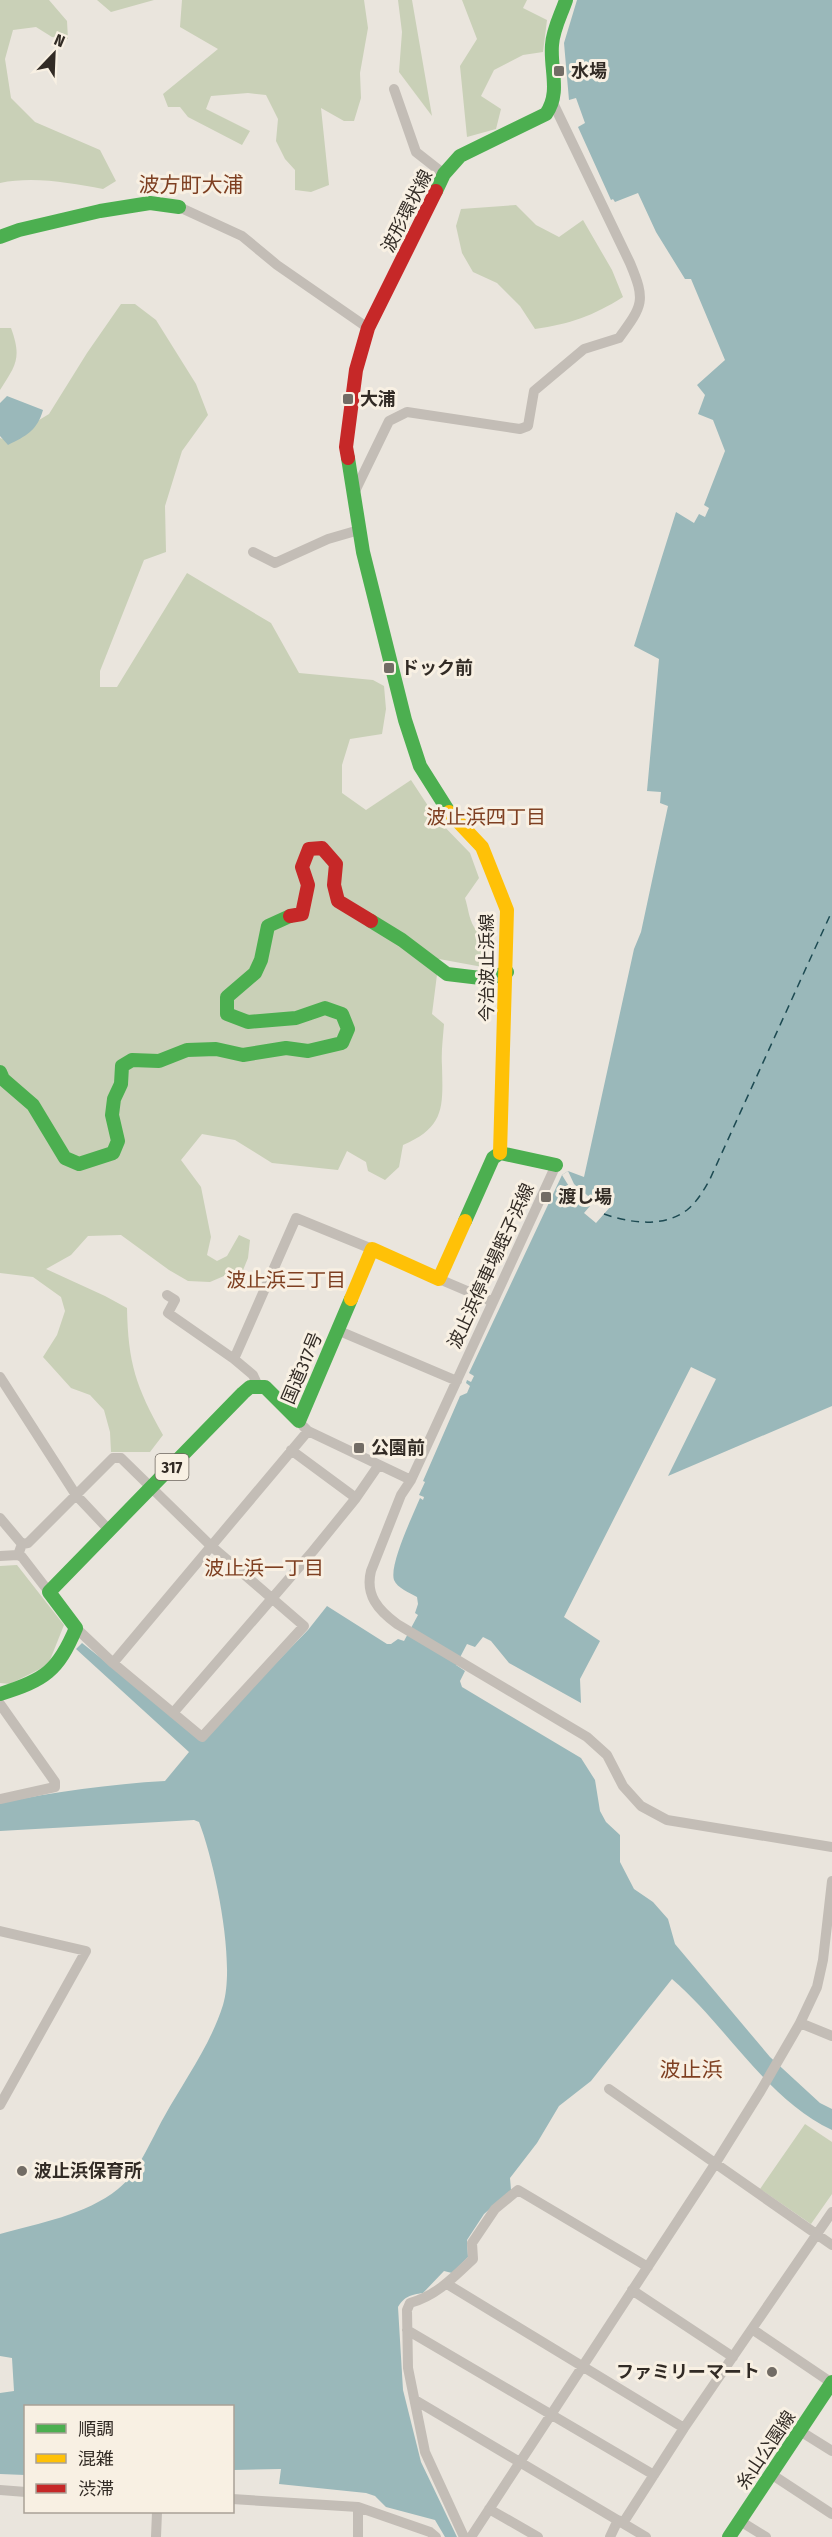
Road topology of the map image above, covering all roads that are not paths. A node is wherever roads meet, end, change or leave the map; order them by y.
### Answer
1 (566, 0) edge
2 (394, 89) dead end
3 (554, 105) junction
4 (444, 174) junction
5 (179, 207) joint
6 (0, 237) edge
7 (368, 328) junction
8 (352, 493) junction
9 (359, 530) junction
10 (253, 552) dead end
11 (507, 972) junction
12 (0, 1072) edge
13 (500, 1153) junction
14 (556, 1166) joint
15 (372, 1249) junction
16 (439, 1279) junction
17 (167, 1294) dead end
18 (493, 1302) junction
19 (337, 1330) junction
20 (234, 1359) junction
21 (0, 1377) edge
22 (457, 1381) junction
23 (258, 1386) junction
24 (303, 1426) junction
25 (291, 1450) junction
26 (378, 1466) junction
27 (411, 1480) junction
28 (151, 1489) junction
29 (76, 1495) junction
30 (356, 1498) junction
31 (0, 1518) edge
32 (109, 1530) junction
33 (22, 1544) junction
34 (210, 1545) junction
35 (18, 1555) junction
36 (0, 1556) edge
37 (49, 1592) junction
38 (273, 1599) junction
39 (76, 1628) junction
40 (112, 1663) junction
41 (0, 1694) edge
42 (0, 1704) edge
43 (173, 1713) junction
44 (0, 1799) edge
45 (832, 1847) edge
46 (832, 1881) edge
47 (0, 1932) edge
48 (800, 2023) junction
49 (832, 2036) edge
50 (609, 2089) dead end
51 (0, 2105) edge
52 (715, 2164) junction
53 (832, 2212) edge
54 (818, 2235) junction
55 (832, 2245) edge
56 (648, 2267) junction
57 (447, 2284) junction
58 (632, 2290) junction
59 (752, 2329) junction
60 (407, 2330) junction
61 (733, 2357) junction
62 (581, 2365) junction
63 (832, 2382) edge
64 (415, 2400) junction
65 (551, 2415) junction
66 (684, 2428) junction
67 (800, 2431) junction
68 (832, 2451) edge
69 (521, 2463) junction
70 (771, 2474) junction
71 (654, 2475) junction
72 (0, 2490) edge
73 (24, 2492) edge
74 (234, 2499) edge
75 (358, 2507) junction
76 (489, 2510) junction
77 (157, 2513) edge
78 (832, 2514) edge
79 (740, 2521) junction
80 (620, 2522) junction
81 (156, 2537) edge
82 (358, 2537) edge
83 (436, 2537) edge
84 (464, 2537) edge
85 (471, 2537) edge
86 (538, 2537) edge
87 (610, 2537) edge
88 (646, 2537) edge
89 (729, 2537) edge
90 (766, 2537) edge

1 - 3 main road
2 - 4 street
3 - 4 main road, 波形環状線
3 - 8 street
4 - 7 main road, 波形環状線
5 - 6 main road
5 - 7 street
7 - 8 main road, 波形環状線
8 - 9 main road, 今治波止浜線
9 - 10 street
9 - 11 main road, 今治波止浜線
11 - 12 main road
11 - 13 main road, 今治波止浜線
13 - 14 main road
13 - 16 main road
14 - 18 street, 波止浜停車場蛭子浜線
15 - 16 main road
15 - 19 main road, 国道317号
15 - 20 street
16 - 18 street
17 - 20 street
18 - 22 street, 波止浜停車場蛭子浜線
19 - 22 street
19 - 24 main road, 国道317号
20 - 23 street
21 - 29 street
22 - 27 street, 波止浜停車場蛭子浜線
23 - 24 main road, 国道317号
23 - 28 main road, 国道317号 / 317
24 - 25 street
24 - 26 street
25 - 30 street
25 - 34 street
26 - 27 street
26 - 30 street
27 - 45 street, 波止浜停車場蛭子浜線
28 - 29 street
28 - 32 main road, 国道317号 / 317
28 - 34 street
29 - 32 street
29 - 33 street
30 - 38 street
31 - 33 street
32 - 37 main road, 国道317号 / 317
33 - 35 street
34 - 38 street
34 - 40 street
35 - 36 street
35 - 37 street
37 - 39 main road
38 - 43 street
38 - 43 street
39 - 40 street
39 - 41 main road
40 - 43 street
42 - 44 street
46 - 48 street
47 - 51 street
48 - 49 street
48 - 52 street
50 - 52 street
52 - 54 street
52 - 56 street
53 - 54 street
54 - 55 street
54 - 59 street
56 - 57 street
56 - 58 street
57 - 60 street
57 - 62 street
58 - 61 street
58 - 62 street
59 - 61 street
59 - 63 street
60 - 64 street
60 - 65 street
61 - 66 street
62 - 65 street
62 - 66 street
63 - 67 main road, 糸山公園線
64 - 69 street
64 - 84 street
65 - 69 street
65 - 71 street
66 - 71 street
67 - 68 street
67 - 70 main road, 糸山公園線
69 - 76 street
69 - 80 street
70 - 78 street
70 - 79 main road, 糸山公園線
71 - 80 street
72 - 73 street
74 - 75 street
75 - 82 street
75 - 83 street
76 - 85 street
76 - 86 street
77 - 81 street
79 - 89 main road, 糸山公園線
79 - 90 street
80 - 87 street
80 - 88 street

